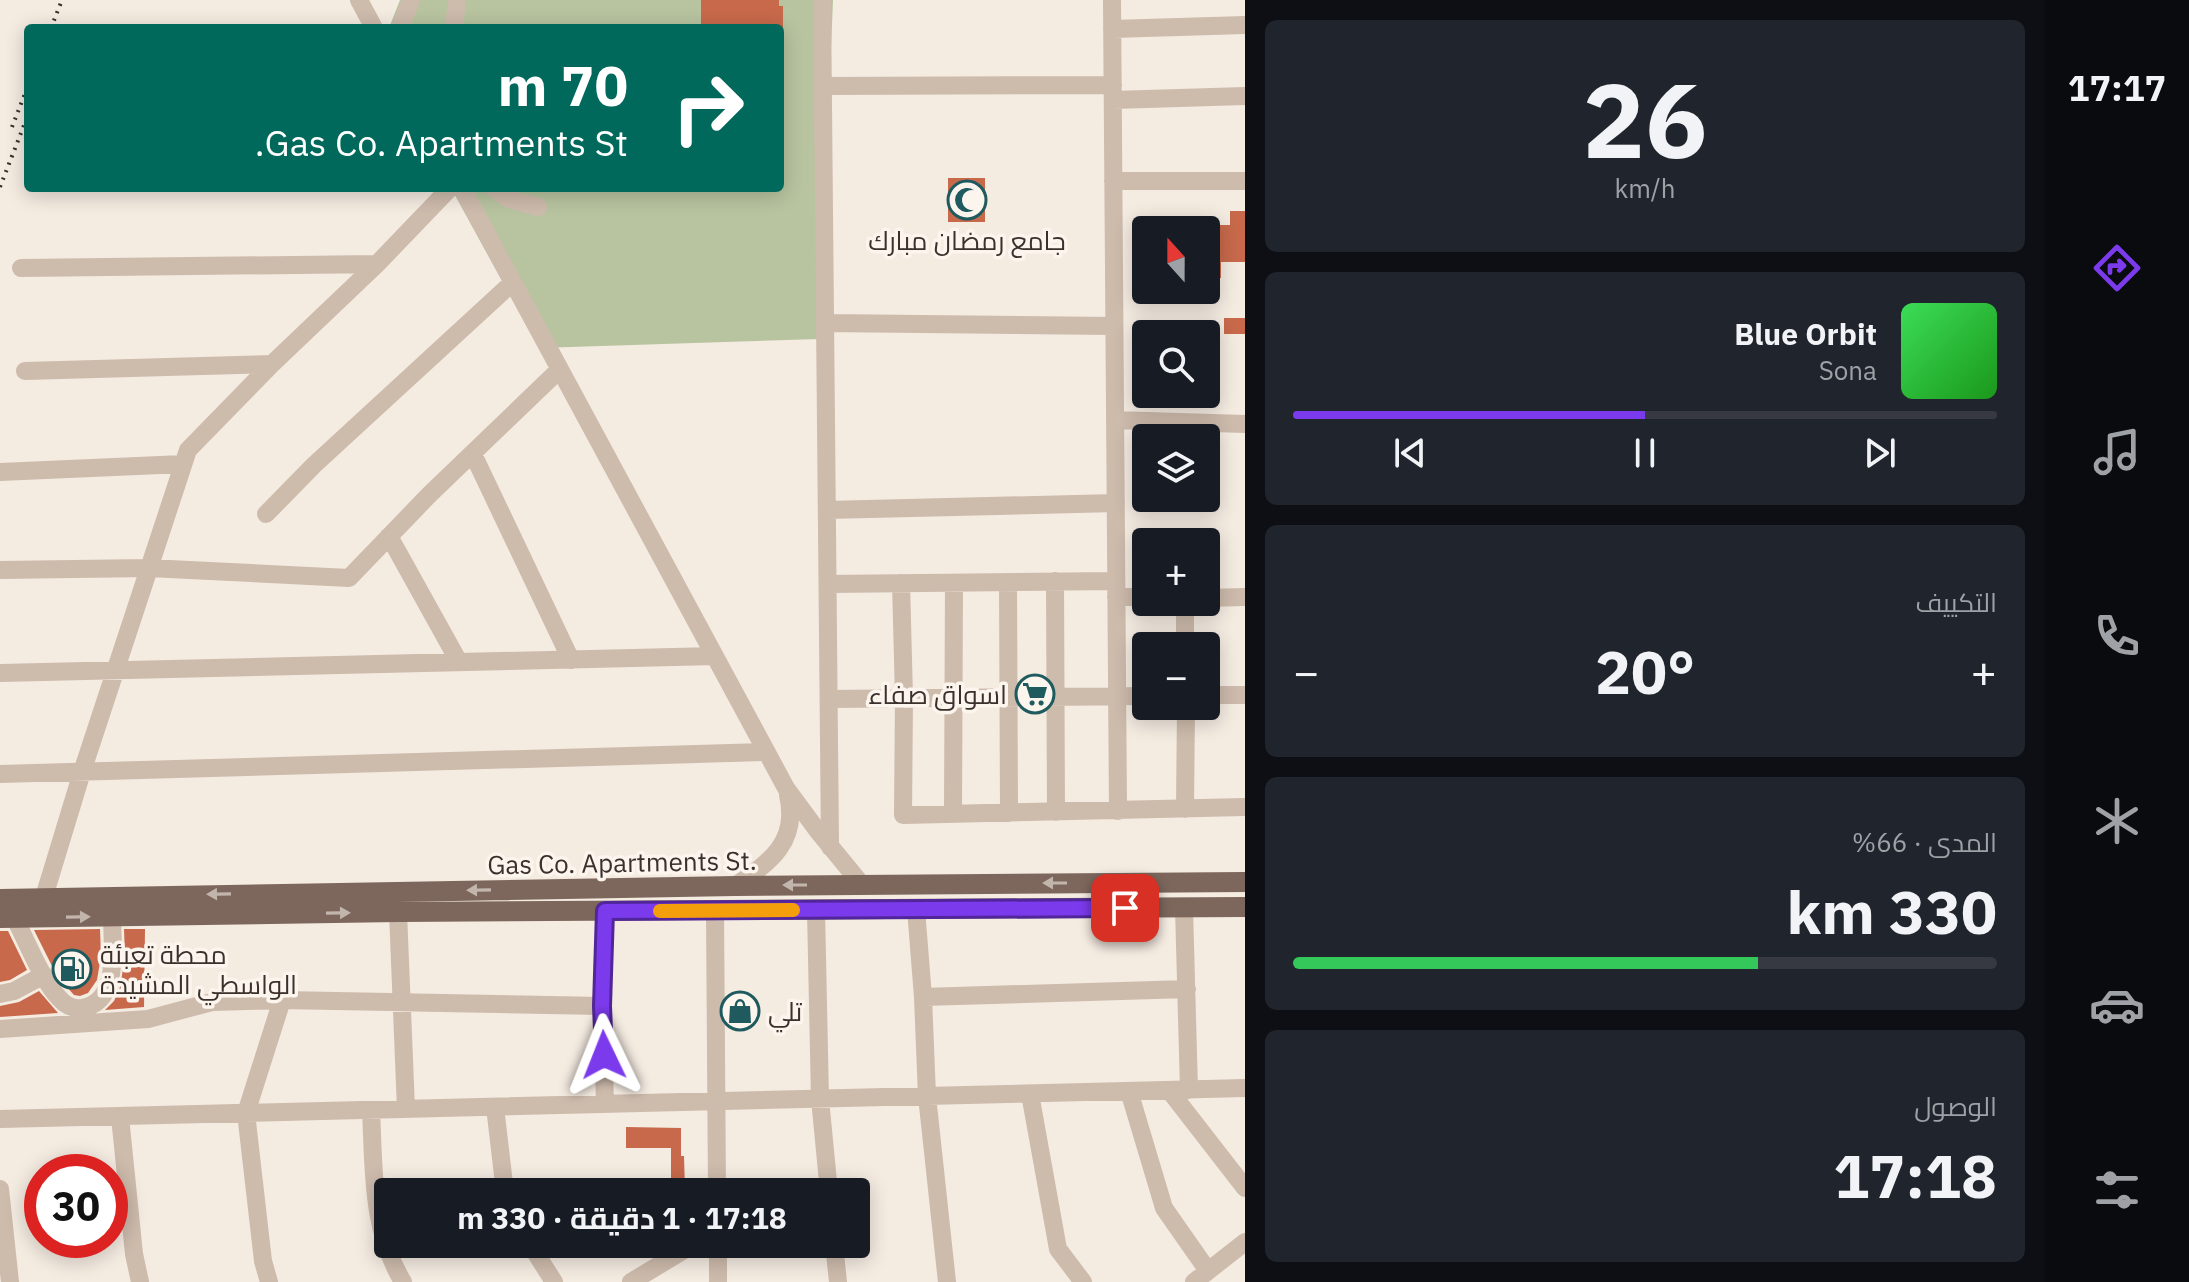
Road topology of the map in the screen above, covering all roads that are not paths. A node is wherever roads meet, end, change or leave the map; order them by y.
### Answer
1 (359, 0) edge
2 (411, 0) edge
3 (457, 0) edge
4 (822, 0) edge
5 (1112, 0) edge
6 (372, 24) edge
7 (402, 24) edge
8 (454, 24) edge
9 (1245, 25) edge
10 (1112, 29) junction
11 (823, 86) junction
12 (1113, 92) junction
13 (1245, 96) edge
14 (1113, 181) junction
15 (1245, 181) edge
16 (446, 192) edge
17 (464, 192) edge
18 (499, 192) edge
19 (538, 207) dead end
20 (377, 264) junction
21 (21, 268) dead end
22 (513, 282) junction
23 (825, 323) junction
24 (1114, 326) junction
25 (272, 364) junction
26 (559, 370) junction
27 (25, 371) dead end
28 (1115, 420) junction
29 (1245, 424) edge
30 (473, 454) junction
31 (183, 464) junction
32 (0, 472) edge
33 (1116, 503) junction
34 (827, 510) junction
35 (266, 514) dead end
36 (389, 536) junction
37 (149, 568) junction
38 (0, 570) edge
39 (1055, 581) junction
40 (1008, 582) junction
41 (901, 583) junction
42 (954, 583) junction
43 (828, 584) junction
44 (1116, 589) junction
45 (1132, 593) edge
46 (1245, 597) edge
47 (1220, 598) edge
48 (715, 656) junction
49 (571, 660) junction
50 (459, 662) junction
51 (116, 670) junction
52 (0, 673) edge
53 (1220, 695) edge
54 (1245, 695) edge
55 (1117, 696) junction
56 (1132, 696) edge
57 (1009, 697) junction
58 (1056, 697) junction
59 (904, 698) junction
60 (953, 698) junction
61 (829, 699) junction
62 (1186, 720) edge
63 (766, 752) junction
64 (82, 772) junction
65 (0, 774) edge
66 (786, 788) junction
67 (1245, 807) edge
68 (1185, 809) junction
69 (1118, 811) junction
70 (1056, 812) junction
71 (1009, 813) junction
72 (953, 814) junction
73 (830, 847) junction
74 (1245, 882) edge
75 (862, 885) junction
76 (735, 886) junction
77 (531, 889) junction
78 (44, 897) junction
79 (0, 899) edge
80 (1245, 907) edge
81 (1184, 908) junction
82 (916, 909) junction
83 (715, 910) junction
84 (816, 910) junction
85 (605, 911) junction
86 (398, 912) junction
87 (531, 912) junction
88 (112, 916) junction
89 (7, 918) edge
90 (44, 975) junction
91 (1187, 989) junction
92 (0, 994) edge
93 (923, 997) junction
94 (282, 1000) junction
95 (401, 1004) junction
96 (602, 1006) junction
97 (0, 1029) edge
98 (1245, 1088) edge
99 (1169, 1090) junction
100 (1189, 1090) junction
101 (1129, 1091) junction
102 (1030, 1094) junction
103 (927, 1096) junction
104 (820, 1099) junction
105 (716, 1102) junction
106 (605, 1104) junction
107 (495, 1107) junction
108 (406, 1109) junction
109 (371, 1110) junction
110 (246, 1113) junction
111 (120, 1117) junction
112 (0, 1119) edge
113 (503, 1178) edge
114 (717, 1178) edge
115 (828, 1178) edge
116 (1245, 1188) edge
117 (0, 1189) edge
118 (1245, 1242) edge
119 (539, 1258) edge
120 (671, 1258) edge
121 (718, 1258) edge
122 (835, 1258) edge
123 (1201, 1276) edge
124 (10, 1282) edge
125 (140, 1282) edge
126 (269, 1282) edge
127 (403, 1282) edge
128 (554, 1282) edge
129 (631, 1282) edge
130 (718, 1282) edge
131 (838, 1282) edge
132 (947, 1282) edge
133 (1083, 1282) edge

1 - 6 street
2 - 7 street
3 - 8 street
4 - 11 street
5 - 10 street
9 - 10 street
10 - 12 street
11 - 12 street
11 - 23 street
12 - 13 street
12 - 14 street
14 - 15 street
14 - 24 street
16 - 20 street
17 - 22 street
18 - 19 street
20 - 21 street
20 - 25 street
22 - 26 street
22 - 35 street
23 - 24 street
23 - 34 street
24 - 28 street
25 - 27 street
25 - 31 street
26 - 30 street
26 - 48 street
28 - 29 street
28 - 33 street
30 - 36 street
30 - 49 street
31 - 32 street
31 - 37 street
33 - 34 street
33 - 44 street
34 - 43 street
36 - 37 street
36 - 50 street
37 - 38 street
37 - 51 street
39 - 40 street
39 - 44 street
39 - 58 street
40 - 42 street
40 - 57 street
41 - 42 street
41 - 43 street
41 - 59 street
42 - 60 street
43 - 61 street
44 - 45 street
44 - 55 street
46 - 47 street
48 - 49 street
48 - 63 street
49 - 50 street
50 - 51 street
51 - 52 street
51 - 64 street
53 - 54 street
55 - 56 street
55 - 58 street
55 - 69 street
57 - 58 street
57 - 60 street
57 - 71 street
58 - 70 street
59 - 60 street
59 - 61 street
59 - 72 street
60 - 72 street
61 - 73 street
62 - 68 street
63 - 64 street
63 - 66 street
64 - 65 street
64 - 78 street
66 - 73 street
66 - 76 street
67 - 68 street
68 - 69 street
69 - 70 street
70 - 71 street
71 - 72 street
73 - 75 street
74 -> 75 main road, Gas Co. Apartments St.
75 -> 76 main road, Gas Co. Apartments St.
76 - 77 main road, Gas Co. Apartments St.
77 -> 78 main road, Gas Co. Apartments St.
77 - 87 main road
78 - 79 main road, Gas Co. Apartments St.
80 - 81 main road, Gas Co. Apartments St.
81 - 82 main road, Gas Co. Apartments St.
81 - 91 street
82 - 84 main road, Gas Co. Apartments St.
82 - 93 street
83 - 84 main road, Gas Co. Apartments St.
83 - 85 main road, Gas Co. Apartments St.
83 - 105 street
84 - 104 street
85 - 87 main road, Gas Co. Apartments St.
85 - 96 street
86 - 87 main road, Gas Co. Apartments St.
88 -> 86 main road, Gas Co. Apartments St.
86 - 95 street
89 -> 88 main road, Gas Co. Apartments St.
88 - 90 street
89 - 90 street
90 - 92 street
91 - 93 street
91 - 100 street
93 - 103 street
94 - 95 street
94 - 97 street
94 - 110 street
95 - 96 street
95 - 108 street
96 - 106 street
98 - 100 street
99 - 100 street
99 - 101 street
99 - 116 street
101 - 102 street
101 - 123 street
102 - 103 street
102 - 133 street
103 - 104 street
103 - 132 street
104 - 105 street
104 - 115 street
105 - 106 street
105 - 114 street
106 - 107 street
107 - 108 street
107 - 113 street
108 - 109 street
109 - 110 street
109 - 127 street
110 - 111 street
110 - 126 street
111 - 112 street
111 - 125 street
117 - 124 street
118 - 123 street
119 - 128 street
120 - 129 street
121 - 130 street
122 - 131 street

